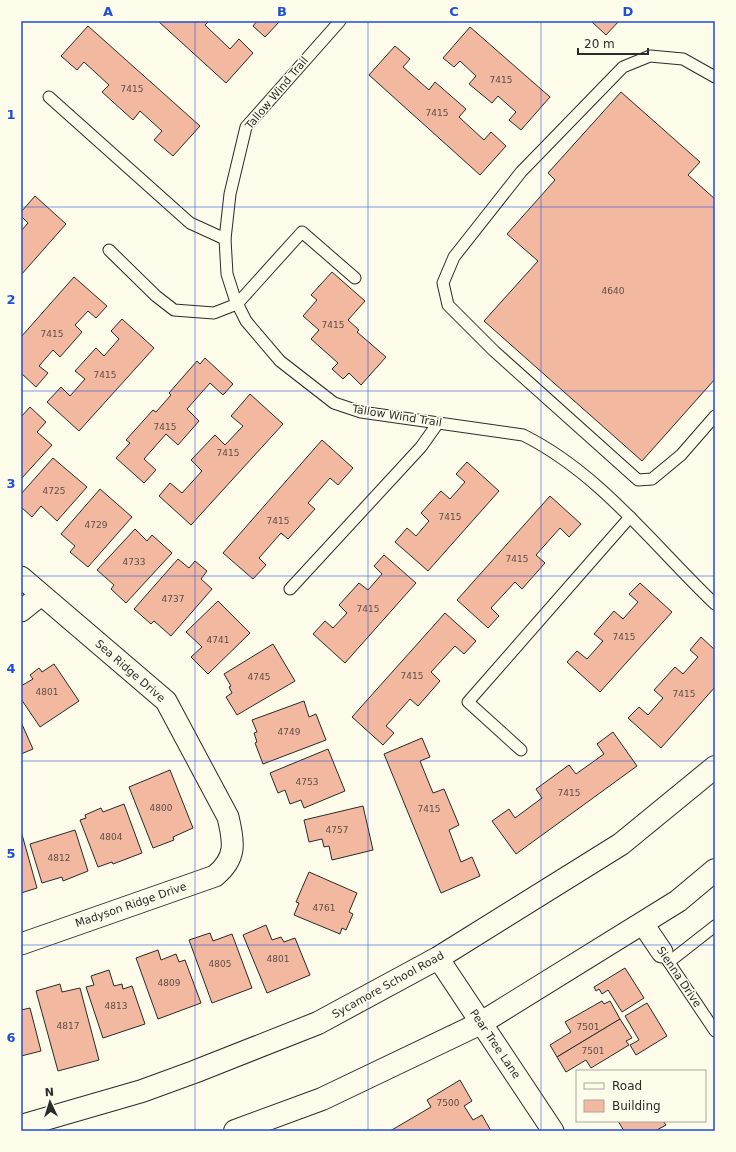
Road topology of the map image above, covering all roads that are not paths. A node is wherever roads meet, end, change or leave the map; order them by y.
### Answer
1 (340, 21) edge
2 (715, 77) edge
3 (49, 97) dead end
4 (225, 239) junction
5 (109, 250) dead end
6 (355, 278) dead end
7 (237, 304) junction
8 (715, 416) edge
9 (438, 423) junction
10 (630, 517) junction
11 (21, 577) edge
12 (290, 589) dead end
13 (41, 595) junction
14 (715, 604) edge
15 (21, 611) edge
16 (521, 750) dead end
17 (715, 767) edge
18 (232, 854) joint
19 (715, 870) edge
20 (643, 924) junction
21 (715, 926) edge
22 (21, 944) edge
23 (666, 957) junction
24 (438, 958) junction
25 (481, 1023) junction
26 (715, 1031) edge
27 (21, 1126) edge
28 (235, 1131) edge
29 (553, 1131) edge

1 - 4 lane, Tallow Wind Trail
2 - 8 lane
3 - 4 lane
4 - 7 lane, Tallow Wind Trail
5 - 7 lane
6 - 7 lane
7 - 9 lane, Tallow Wind Trail
9 - 10 lane, Tallow Wind Trail
9 - 12 lane
10 - 14 lane, Tallow Wind Trail
10 - 16 lane
11 - 13 street, Sea Ridge Drive
13 - 15 street
13 - 18 street, Sea Ridge Drive
17 - 24 main road, Sycamore School Road
18 - 22 street, Madyson Ridge Drive
19 - 20 main road
20 - 23 street, Sienna Drive
20 - 25 main road
21 - 23 lane
23 - 26 lane, Sienna Drive
24 - 25 street, Pear Tree Lane
24 - 27 main road, Sycamore School Road
25 - 28 main road
25 - 29 street, Pear Tree Lane

